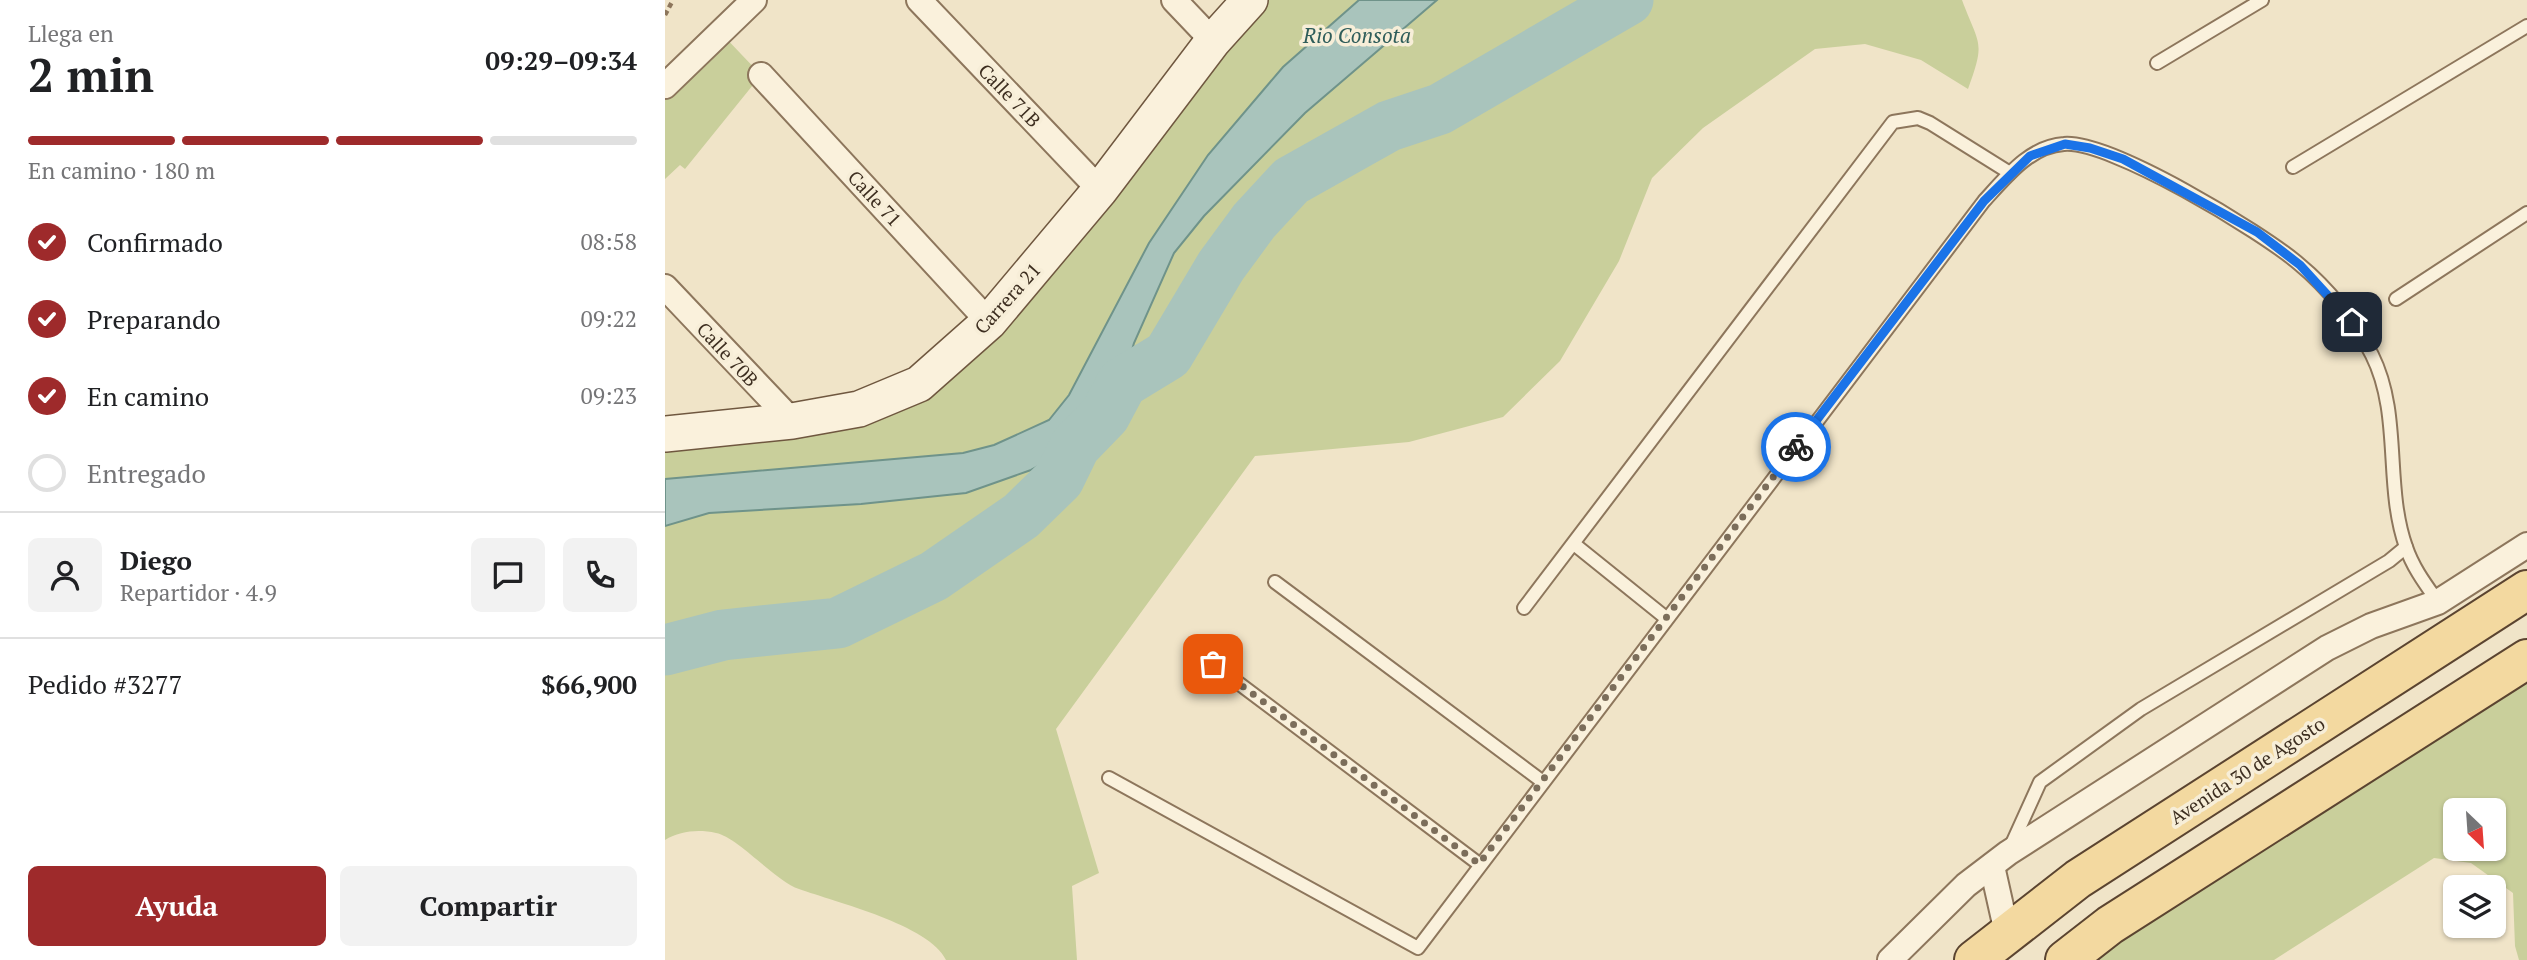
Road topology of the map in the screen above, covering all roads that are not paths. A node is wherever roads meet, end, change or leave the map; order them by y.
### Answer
1 (754, 0) edge
2 (919, 0) edge
3 (1174, 0) edge
4 (1250, 0) edge
5 (2262, 0) edge
6 (2527, 26) edge
7 (1213, 41) junction
8 (2157, 63) dead end
9 (761, 75) dead end
10 (665, 86) edge
11 (2293, 167) dead end
12 (2010, 173) junction
13 (1100, 190) junction
14 (2527, 213) edge
15 (669, 296) edge
16 (2396, 299) dead end
17 (989, 321) junction
18 (792, 421) junction
19 (665, 434) edge
20 (1574, 544) junction
21 (2527, 545) edge
22 (2406, 547) junction
23 (1275, 582) dead end
24 (2527, 590) edge
25 (2438, 603) junction
26 (1524, 608) dead end
27 (1666, 618) junction
28 (2462, 631) junction
29 (2527, 659) edge
30 (1213, 664) dead end
31 (1109, 778) dead end
32 (1543, 782) junction
33 (2000, 859) junction
34 (1479, 864) junction
35 (2007, 933) junction
36 (1890, 960) edge
37 (1974, 960) edge
38 (2065, 960) edge

1 - 10 street
2 - 13 street, Calle 71B
3 - 7 street
4 - 7 street, Carrera 21
5 - 8 lane
6 - 11 lane
7 - 13 street, Carrera 21
9 - 17 street, Calle 71
12 - 20 lane
12 - 22 lane
12 - 27 lane
13 - 17 street, Carrera 21
14 - 16 lane
15 - 18 street, Calle 70B
17 - 18 street, Carrera 21
18 - 19 street, Carrera 21
20 - 26 lane
20 - 27 lane
21 - 25 street
22 - 25 lane
22 - 33 lane
23 - 32 lane
24 - 28 main road, Avenida 30 de Agosto
25 - 28 street
25 - 33 street
27 - 32 lane
28 - 35 main road, Avenida 30 de Agosto
29 - 38 main road
30 - 34 lane
31 - 34 lane
32 - 34 lane
33 - 35 street
33 - 36 street
35 - 37 main road, Avenida 30 de Agosto

